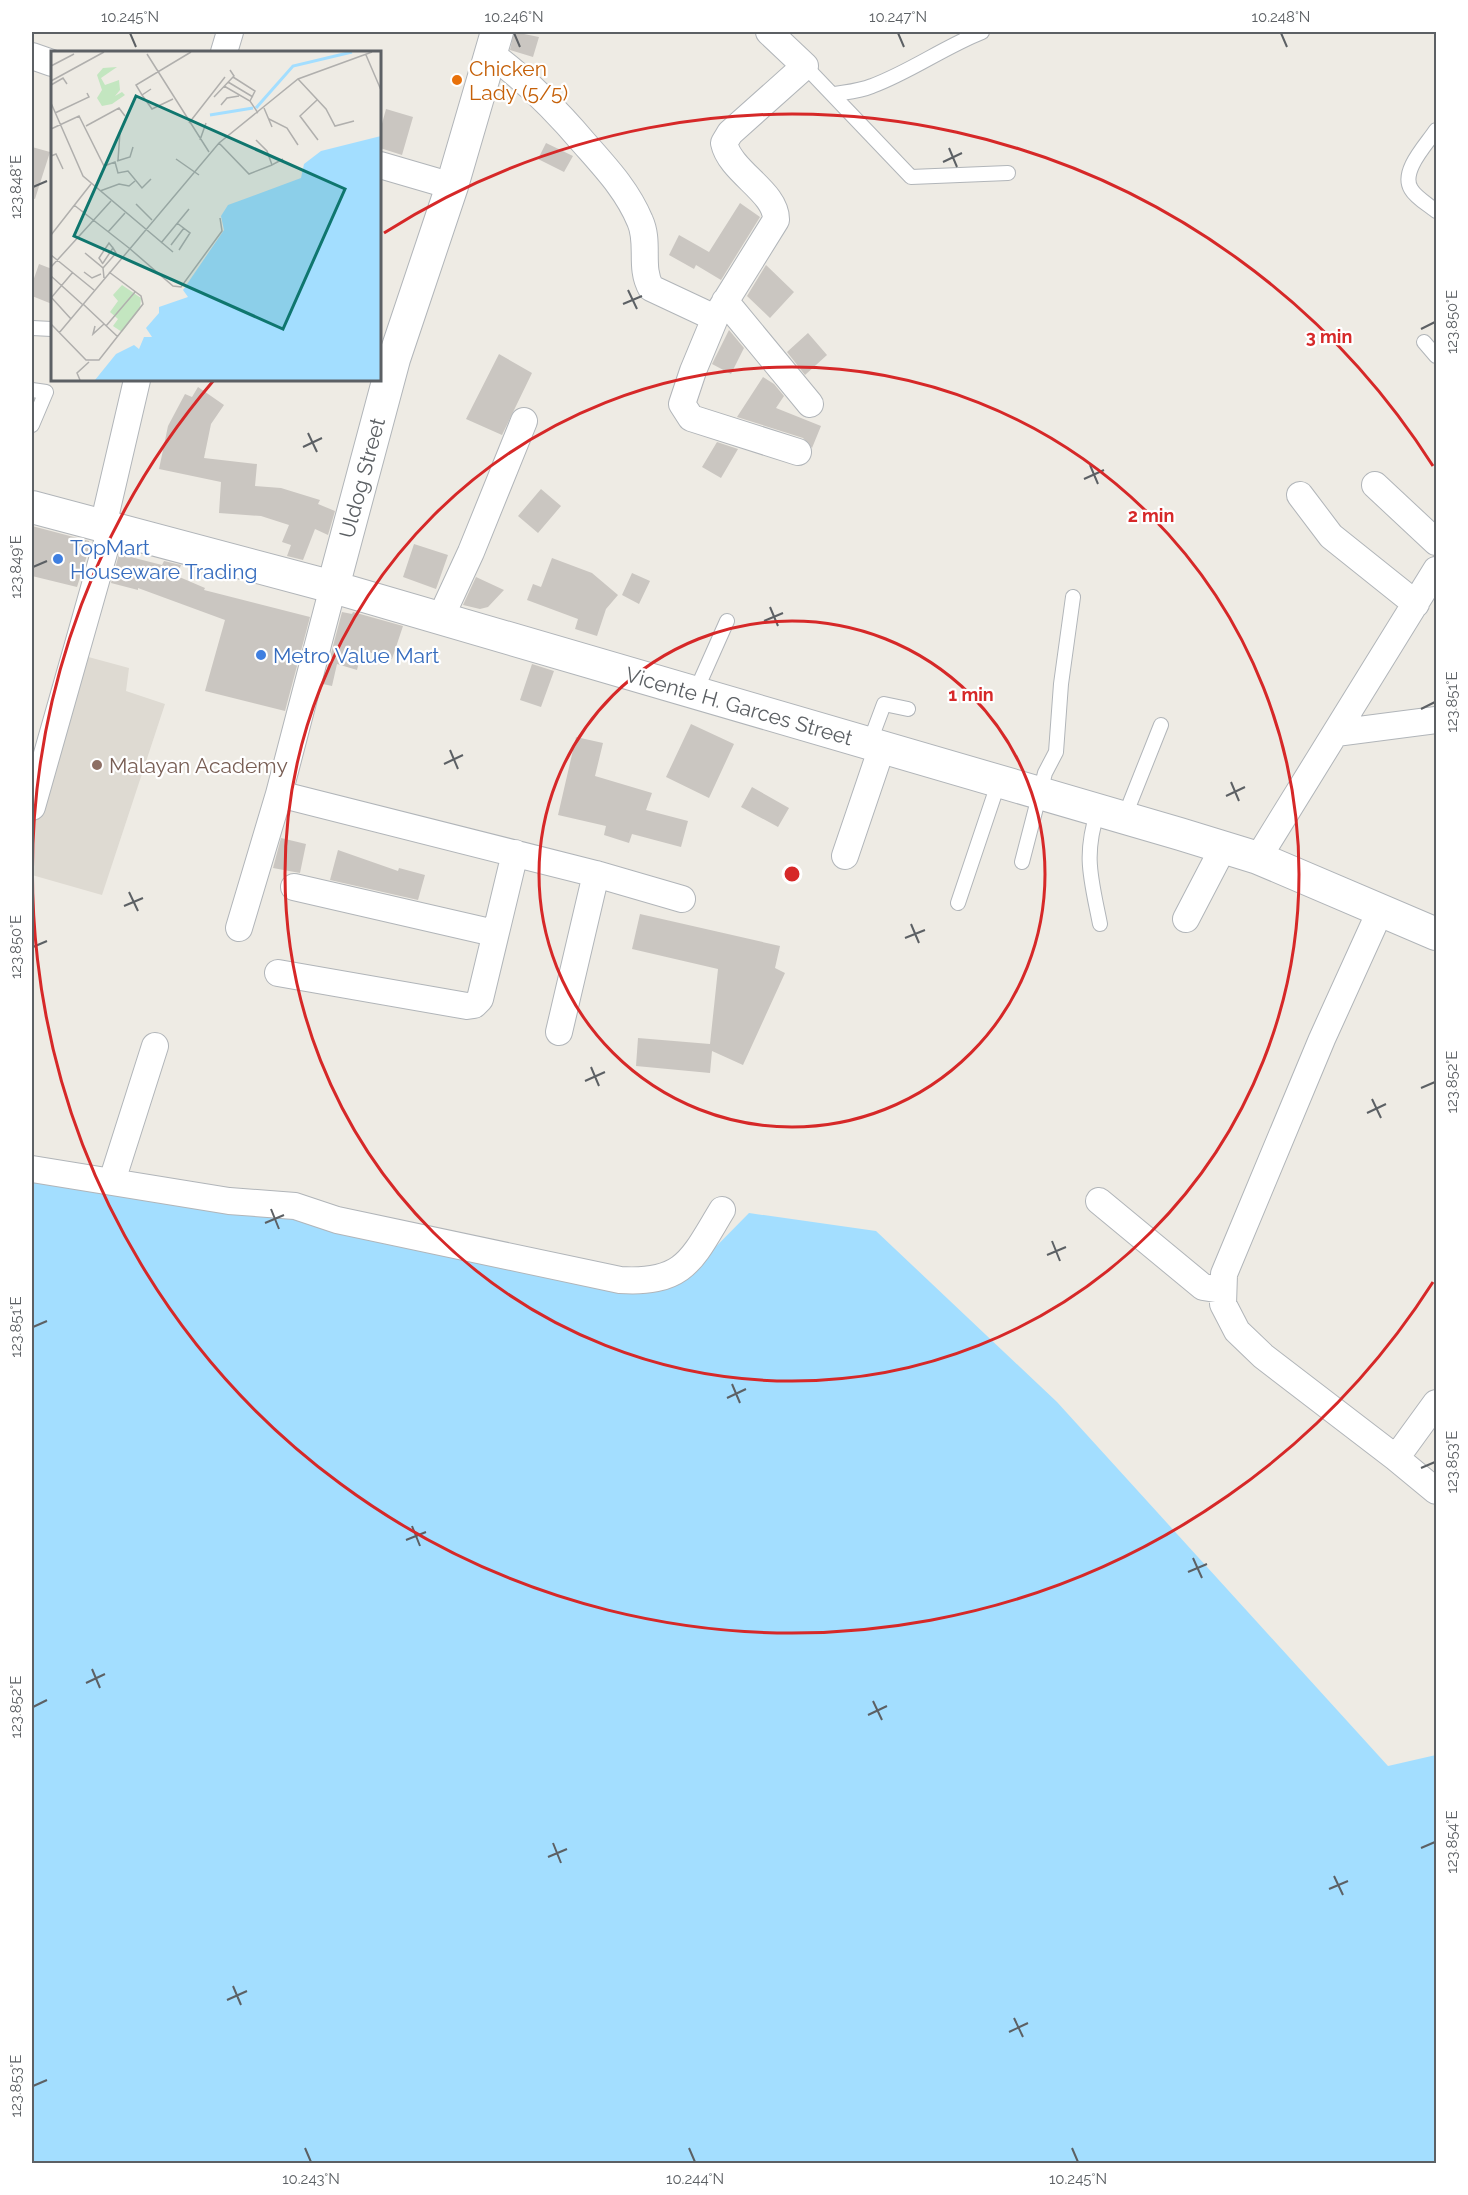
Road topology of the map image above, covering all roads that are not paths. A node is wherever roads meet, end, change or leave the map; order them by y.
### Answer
1 (230, 32) edge
2 (769, 32) edge
3 (982, 32) edge
4 (494, 43) edge
5 (224, 51) edge
6 (32, 56) edge
7 (51, 63) edge
8 (805, 66) junction
9 (835, 94) junction
10 (1437, 130) edge
11 (381, 165) edge
12 (1008, 173) dead end
13 (452, 186) junction
14 (1437, 211) edge
15 (720, 309) junction
16 (32, 328) edge
17 (51, 329) edge
18 (1424, 342) dead end
19 (1437, 356) edge
20 (387, 357) edge
21 (52, 381) edge
22 (137, 381) edge
23 (39, 391) edge
24 (810, 404) dead end
25 (524, 421) dead end
26 (32, 425) edge
27 (798, 452) dead end
28 (1375, 485) dead end
29 (1300, 495) dead end
30 (32, 507) edge
31 (107, 527) junction
32 (1437, 542) edge
33 (1437, 570) edge
34 (333, 587) junction
35 (1073, 597) dead end
36 (1416, 604) junction
37 (440, 619) junction
38 (727, 621) dead end
39 (695, 693) junction
40 (908, 709) dead end
41 (1437, 720) edge
42 (1161, 725) dead end
43 (1336, 733) junction
44 (876, 745) junction
45 (999, 781) junction
46 (1040, 793) junction
47 (279, 794) junction
48 (32, 807) edge
49 (1111, 814) junction
50 (1222, 848) junction
51 (515, 853) junction
52 (845, 856) dead end
53 (1258, 858) junction
54 (1022, 862) dead end
55 (596, 874) junction
56 (294, 887) dead end
57 (682, 898) dead end
58 (958, 903) dead end
59 (1381, 909) junction
60 (1186, 919) dead end
61 (1100, 924) dead end
62 (239, 928) dead end
63 (494, 933) junction
64 (1437, 934) edge
65 (278, 973) dead end
66 (559, 1032) dead end
67 (155, 1046) dead end
68 (32, 1169) edge
69 (112, 1180) junction
70 (1099, 1201) dead end
71 (722, 1210) dead end
72 (1222, 1290) junction
73 (1437, 1403) edge
74 (1396, 1458) junction
75 (1437, 1491) edge

1 - 5 street
2 - 8 street
3 - 9 lane
4 - 13 street, Uldog Street
4 - 15 street
6 - 7 street
8 - 9 lane
8 - 15 street
9 - 12 lane
10 - 14 lane
11 - 13 street
13 - 20 street, Uldog Street
15 - 24 street
15 - 27 street
16 - 17 lane
18 - 19 lane
20 - 34 street, Uldog Street
21 - 23 lane
22 - 31 street
23 - 26 lane
25 - 37 street
28 - 32 street
29 - 36 street
30 - 31 street, Vicente H. Garces Street
31 - 34 street, Vicente H. Garces Street
31 - 48 street
33 - 36 street
34 - 37 street, Vicente H. Garces Street
34 - 47 street, Uldog Street
35 - 46 lane
36 - 43 street
37 - 39 street, Vicente H. Garces Street
38 - 39 lane
39 - 44 street, Vicente H. Garces Street
40 - 44 lane
41 - 43 street
42 - 49 lane
43 - 53 street
44 - 45 street, Vicente H. Garces Street
44 - 52 street
45 - 46 street, Vicente H. Garces Street
45 - 58 lane
46 - 49 street, Vicente H. Garces Street
46 - 54 lane
47 - 51 street
47 - 62 street, Uldog Street
49 - 50 street, Vicente H. Garces Street
49 - 61 lane
50 - 53 street, Vicente H. Garces Street
50 - 60 street
51 - 55 street
51 - 63 street
53 - 59 street, Vicente H. Garces Street
55 - 57 street
55 - 66 street
56 - 63 street
59 - 64 street, Vicente H. Garces Street
59 - 72 street
63 - 65 street
67 - 69 street
68 - 69 street
69 - 71 street
70 - 72 street
72 - 74 street
73 - 74 street
74 - 75 street

